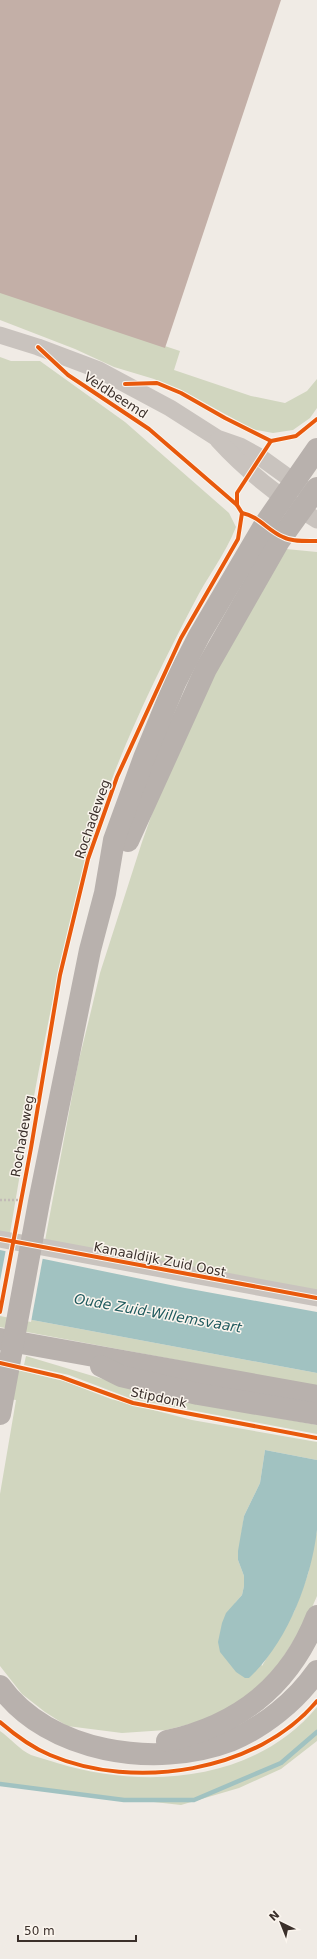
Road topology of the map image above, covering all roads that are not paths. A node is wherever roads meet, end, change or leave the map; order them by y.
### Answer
1 (0, 335) edge
2 (317, 449) edge
3 (288, 490) junction
4 (313, 502) edge
5 (104, 893) junction
6 (0, 1238) edge
7 (317, 1298) edge
8 (0, 1339) edge
9 (73, 1352) junction
10 (317, 1396) edge
11 (0, 1414) edge
12 (317, 1414) edge
13 (317, 1616) edge
14 (317, 1671) edge
15 (0, 1686) edge
16 (110, 1749) junction

1 - 3 street, Veldbeemd
2 - 3 main road
3 - 4 street, Veldbeemd
3 - 5 main road
4 - 5 main road
5 - 11 main road
6 - 7 street, Kanaaldijk Zuid Oost
8 - 9 main road, Stipdonk
9 - 10 main road, Stipdonk
9 - 12 main road, Stipdonk
13 - 16 main road
14 - 16 main road
15 - 16 main road

